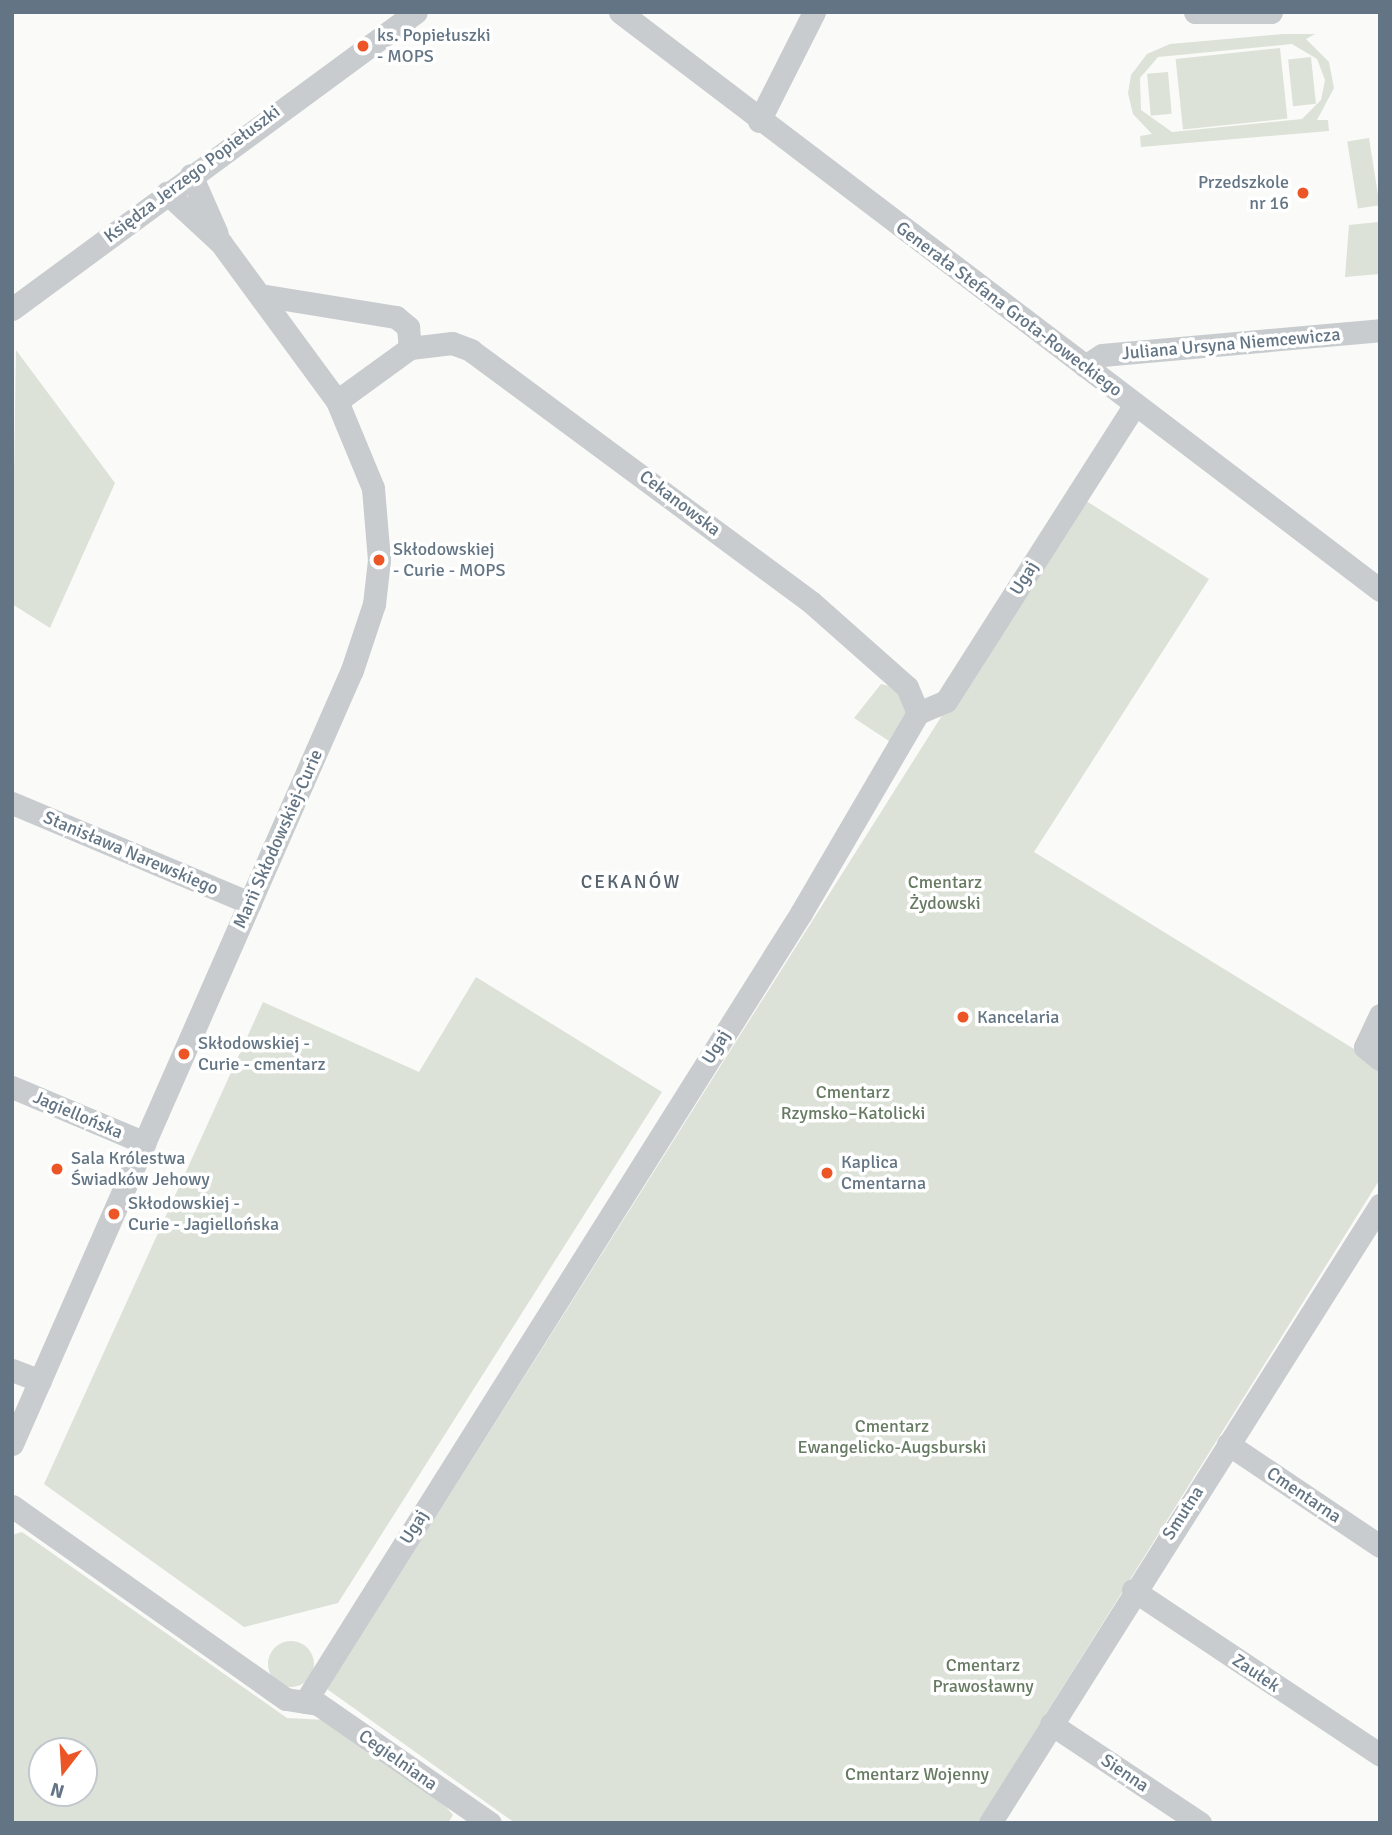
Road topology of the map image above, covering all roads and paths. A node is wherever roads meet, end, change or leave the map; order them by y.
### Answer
1 (401, 12) edge
2 (416, 12) edge
3 (608, 12) edge
4 (620, 12) edge
5 (814, 12) edge
6 (1195, 12) edge
7 (1271, 12) edge
8 (638, 29) junction
9 (373, 38) junction
10 (759, 121) junction
11 (191, 175) junction
12 (167, 193) junction
13 (221, 243) junction
14 (260, 295) junction
15 (12, 309) edge
16 (1380, 330) edge
17 (410, 348) junction
18 (1085, 366) junction
19 (337, 401) junction
20 (1135, 404) junction
21 (1380, 590) edge
22 (918, 713) junction
23 (12, 803) edge
24 (250, 903) junction
25 (1380, 1015) edge
26 (1380, 1059) edge
27 (12, 1087) edge
28 (145, 1143) junction
29 (1380, 1205) edge
30 (12, 1370) edge
31 (40, 1381) junction
32 (12, 1444) edge
33 (1227, 1444) junction
34 (12, 1506) edge
35 (1380, 1546) edge
36 (1133, 1590) junction
37 (305, 1702) junction
38 (1051, 1724) junction
39 (1380, 1755) edge
40 (489, 1823) edge
41 (990, 1823) edge
42 (1200, 1823) edge

1 - 9 street, Księdza Jerzego Popiełuszki
2 - 9 street, Księdza Jerzego Popiełuszki
3 - 8 street, Generała Stefana Grota-Roweckiego
4 - 8 street, Generała Stefana Grota-Roweckiego
5 - 10 street
6 - 7 street
8 - 10 street, Generała Stefana Grota-Roweckiego
9 - 11 street, Księdza Jerzego Popiełuszki
10 - 18 street, Generała Stefana Grota-Roweckiego
11 - 12 street, Księdza Jerzego Popiełuszki
11 - 13 street, Marii Skłodowskiej-Curie
12 - 13 street, Marii Skłodowskiej-Curie
12 - 15 street, Księdza Jerzego Popiełuszki
13 - 14 street, Marii Skłodowskiej-Curie
14 - 17 street
14 - 19 street, Marii Skłodowskiej-Curie
16 - 18 street, Juliana Ursyna Niemcewicza
17 - 19 street, Cekanowska
17 - 22 street, Cekanowska
18 - 20 street, Generała Stefana Grota-Roweckiego
19 - 24 street, Marii Skłodowskiej-Curie
20 - 21 street, Generała Stefana Grota-Roweckiego
20 - 22 street, Ugaj
22 - 37 street, Ugaj
23 - 24 street, Stanisława Narewskiego
24 - 28 street, Marii Skłodowskiej-Curie
25 - 26 street
27 - 28 street, Jagiellońska
28 - 31 street, Marii Skłodowskiej-Curie
29 - 33 street, Smutna
30 - 31 street
31 - 32 street, Marii Skłodowskiej-Curie
33 - 35 street, Cmentarna
33 - 36 street, Smutna
34 - 37 street, Cegielniana
36 - 38 street, Smutna
36 - 39 street, Zaułek
37 - 40 street, Cegielniana
38 - 41 street, Smutna
38 - 42 street, Sienna

